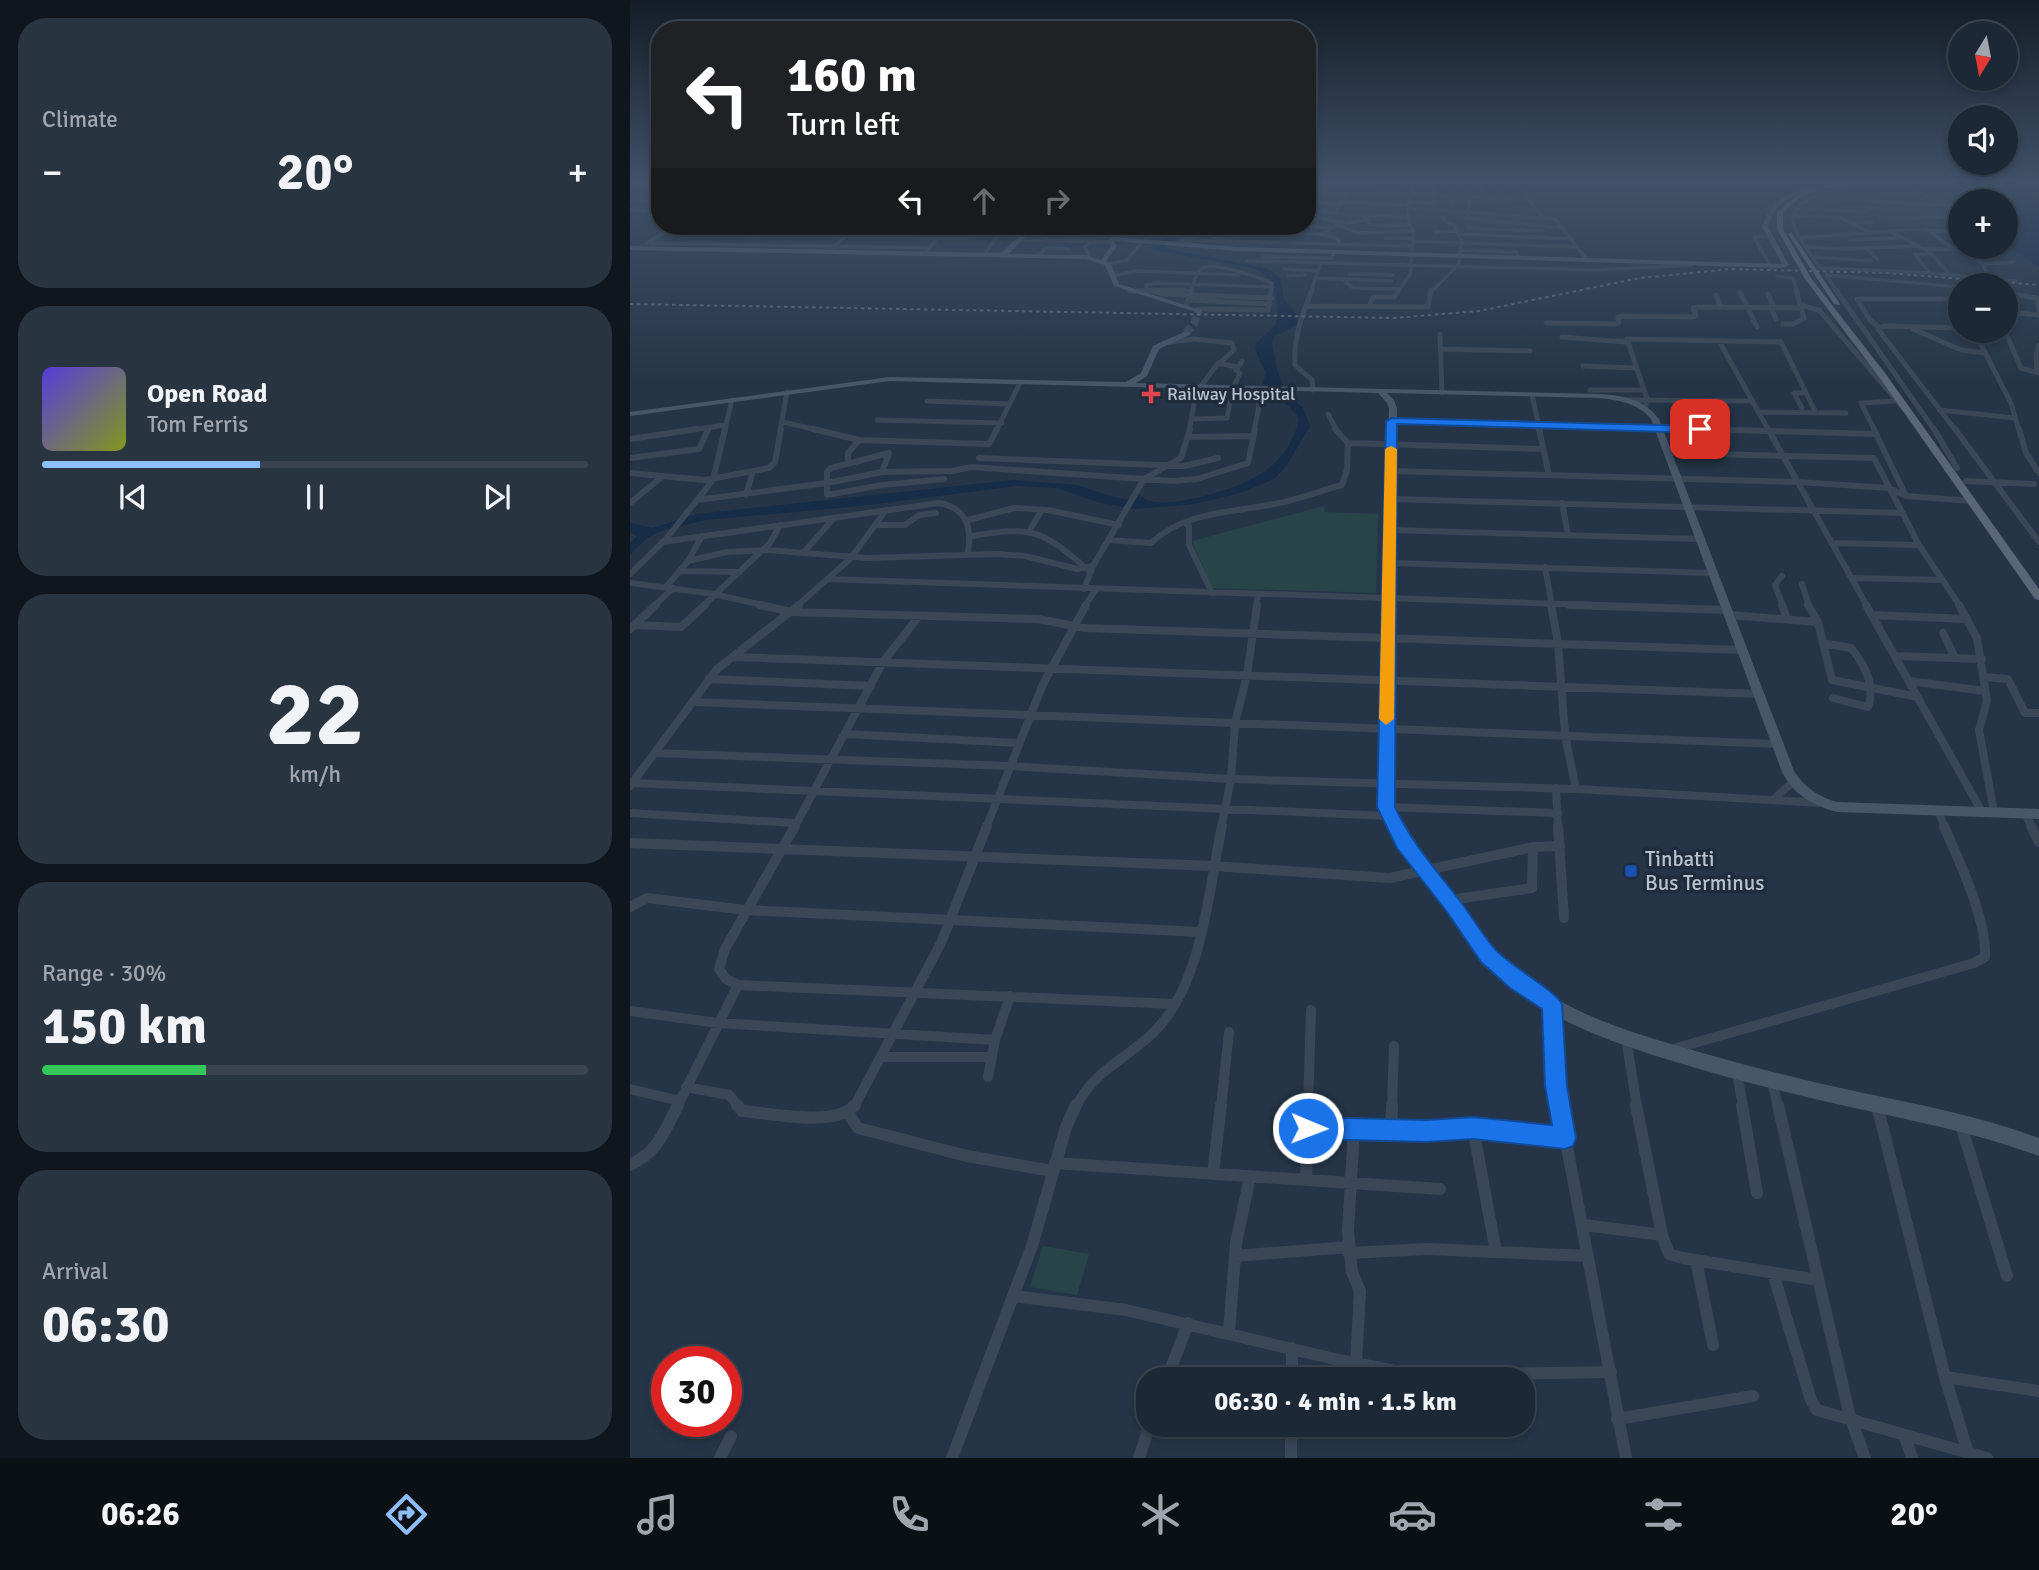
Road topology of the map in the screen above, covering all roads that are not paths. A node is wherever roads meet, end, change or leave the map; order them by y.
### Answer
1 (705, 249) edge
2 (827, 249) edge
3 (833, 249) edge
4 (988, 249) edge
5 (1009, 249) edge
6 (1045, 249) edge
7 (1087, 249) edge
8 (1112, 249) edge
9 (1134, 249) edge
10 (1267, 249) edge
11 (1304, 249) edge
12 (1335, 249) edge
13 (1411, 249) edge
14 (1460, 249) edge
15 (1579, 249) edge
16 (1761, 249) edge
17 (1777, 249) edge
18 (1791, 249) edge
19 (1801, 249) edge
20 (1809, 249) edge
21 (1869, 249) edge
22 (1886, 249) edge
23 (1925, 249) edge
24 (732, 250) joint
25 (927, 251) joint
26 (1302, 253) junction
27 (1460, 253) junction
28 (1410, 254) junction
29 (1932, 254) junction
30 (984, 255) junction
31 (1003, 255) junction
32 (1038, 256) junction
33 (1895, 256) dead end
34 (1086, 257) junction
35 (1332, 257) junction
36 (1815, 257) junction
37 (1248, 259) dead end
38 (1979, 259) edge
39 (1127, 260) junction
40 (1291, 260) junction
41 (1588, 261) junction
42 (1106, 262) junction
43 (2014, 262) dead end
44 (1983, 264) junction
45 (1410, 265) junction
46 (1691, 265) junction
47 (1458, 267) junction
48 (1771, 267) junction
49 (1284, 269) dead end
50 (1132, 271) junction
51 (1318, 272) junction
52 (1930, 273) junction
53 (1948, 273) edge
54 (1986, 273) edge
55 (1948, 275) edge
56 (1111, 276) junction
57 (1287, 276) dead end
58 (1777, 276) dead end
59 (1819, 276) joint
60 (1159, 277) dead end
61 (1342, 279) junction
62 (1948, 286) edge
63 (1193, 289) junction
64 (1398, 289) junction
65 (1146, 290) junction
66 (1130, 291) junction
67 (1741, 292) dead end
68 (1272, 293) junction
69 (1768, 293) dead end
70 (1716, 295) dead end
71 (2018, 295) edge
72 (1948, 299) edge
73 (1306, 306) junction
74 (1370, 307) junction
75 (1721, 307) junction
76 (1748, 307) junction
77 (1801, 307) junction
78 (1773, 308) junction
79 (1199, 310) joint
80 (2018, 312) edge
81 (2039, 313) edge
82 (1776, 319) dead end
83 (1546, 323) dead end
84 (1783, 324) dead end
85 (1756, 327) dead end
86 (1879, 327) junction
87 (1909, 327) junction
88 (1948, 328) edge
89 (1186, 333) tunnel mouth
90 (1440, 334) dead end
91 (1562, 337) dead end
92 (1719, 341) junction
93 (1626, 342) junction
94 (1164, 343) junction
95 (1980, 343) edge
96 (2010, 343) edge
97 (2039, 345) edge
98 (1441, 349) junction
99 (1530, 351) dead end
100 (1985, 353) junction
101 (1242, 360) dead end
102 (1220, 363) junction
103 (1583, 366) dead end
104 (1237, 367) junction
105 (1635, 368) junction
106 (2038, 372) edge
107 (1142, 377) junction
108 (1020, 383) junction
109 (1127, 385) junction
110 (1156, 386) junction
111 (1200, 387) junction
112 (1233, 388) junction
113 (1255, 388) junction
114 (1312, 390) junction
115 (1590, 390) dead end
116 (1643, 390) junction
117 (1380, 391) junction
118 (787, 392) junction
119 (1442, 393) junction
120 (1806, 393) junction
121 (1532, 395) junction
122 (732, 400) junction
123 (927, 401) dead end
124 (1753, 401) junction
125 (1895, 401) junction
126 (1646, 403) junction
127 (1008, 404) junction
128 (1802, 408) dead end
129 (1938, 410) junction
130 (1907, 411) junction
131 (1759, 412) junction
132 (1816, 413) junction
133 (1846, 413) dead end
134 (630, 414) edge
135 (1328, 414) dead end
136 (2015, 418) junction
137 (877, 419) dead end
138 (1194, 419) junction
139 (1392, 421) junction
140 (783, 422) junction
141 (1002, 423) junction
142 (726, 425) junction
143 (1539, 425) junction
144 (709, 428) junction
145 (1658, 428) junction
146 (1770, 432) junction
147 (1876, 434) junction
148 (1253, 436) junction
149 (1188, 437) junction
150 (630, 439) edge
151 (859, 440) junction
152 (1348, 443) junction
153 (985, 444) junction
154 (1391, 445) junction
155 (1543, 449) junction
156 (1668, 453) junction
157 (1783, 456) junction
158 (630, 458) edge
159 (979, 458) junction
160 (1218, 458) dead end
161 (848, 463) junction
162 (1170, 466) junction
163 (971, 467) junction
164 (1957, 468) junction
165 (753, 471) junction
166 (1391, 471) junction
167 (882, 472) junction
168 (630, 473) edge
169 (663, 475) junction
170 (1549, 475) junction
171 (2039, 475) edge
172 (944, 479) dead end
173 (1144, 479) junction
174 (1678, 479) junction
175 (713, 480) junction
176 (1966, 481) junction
177 (1798, 482) junction
178 (1996, 482) junction
179 (827, 483) junction
180 (2036, 486) edge
181 (1889, 488) junction
182 (746, 495) junction
183 (1906, 496) junction
184 (1390, 499) junction
185 (697, 500) junction
186 (1972, 501) junction
187 (630, 503) edge
188 (1562, 503) junction
189 (1689, 508) junction
190 (886, 510) junction
191 (1042, 510) junction
192 (1901, 510) junction
193 (1814, 511) junction
194 (936, 513) dead end
195 (834, 518) junction
196 (968, 520) junction
197 (1185, 523) junction
198 (1119, 524) junction
199 (780, 525) junction
200 (877, 525) junction
201 (1031, 528) junction
202 (1390, 530) junction
203 (1568, 535) junction
204 (702, 536) junction
205 (972, 536) junction
206 (1700, 539) junction
207 (664, 540) junction
208 (1108, 540) junction
209 (1832, 542) junction
210 (2039, 542) edge
211 (1919, 545) junction
212 (764, 549) junction
213 (804, 552) junction
214 (968, 553) junction
215 (851, 558) junction
216 (688, 561) junction
217 (1390, 563) junction
218 (2015, 563) junction
219 (1090, 568) junction
220 (1545, 568) junction
221 (679, 571) junction
222 (740, 572) junction
223 (1713, 573) junction
224 (630, 574) edge
225 (1782, 576) dead end
226 (1852, 578) junction
227 (828, 579) junction
228 (1942, 580) junction
229 (630, 583) edge
230 (2039, 583) edge
231 (1802, 584) dead end
232 (669, 587) junction
233 (1084, 589) junction
234 (1096, 589) junction
235 (1212, 593) junction
236 (714, 594) junction
237 (1258, 595) junction
238 (2039, 597) edge
239 (1388, 599) junction
240 (1551, 604) junction
241 (2039, 607) edge
242 (792, 612) junction
243 (1728, 613) junction
244 (1872, 615) junction
245 (919, 616) junction
246 (1787, 619) junction
247 (1967, 619) junction
248 (1818, 622) junction
249 (1072, 625) junction
250 (632, 627) edge
251 (1943, 633) dead end
252 (1252, 635) junction
253 (1388, 638) junction
254 (1558, 643) junction
255 (1823, 643) junction
256 (1742, 650) junction
257 (1895, 656) junction
258 (733, 657) junction
259 (1955, 658) junction
260 (1982, 659) junction
261 (883, 662) junction
262 (1051, 669) junction
263 (1247, 676) junction
264 (1984, 677) junction
265 (709, 679) junction
266 (1387, 680) junction
267 (1909, 681) junction
268 (871, 686) junction
269 (1560, 687) junction
270 (1872, 689) junction
271 (1985, 691) junction
272 (1759, 694) junction
273 (1918, 697) junction
274 (1833, 698) dead end
275 (694, 702) junction
276 (860, 709) junction
277 (2039, 713) edge
278 (1031, 714) junction
279 (1235, 723) junction
280 (1386, 730) junction
281 (846, 734) junction
282 (1565, 735) junction
283 (1019, 743) junction
284 (1778, 744) junction
285 (655, 753) junction
286 (833, 759) junction
287 (1009, 766) junction
288 (1231, 779) junction
289 (1794, 781) junction
290 (1386, 782) junction
291 (631, 784) edge
292 (1556, 788) junction
293 (1576, 789) junction
294 (813, 791) junction
295 (997, 798) junction
296 (1773, 800) junction
297 (1824, 803) junction
298 (1224, 810) junction
299 (1938, 810) junction
300 (1387, 811) junction
301 (1982, 812) junction
302 (1994, 812) junction
303 (630, 813) edge
304 (1558, 813) junction
305 (2025, 813) junction
306 (2039, 814) edge
307 (794, 823) junction
308 (2039, 842) edge
309 (630, 843) edge
310 (1560, 846) junction
311 (1533, 847) junction
312 (780, 849) junction
313 (975, 858) junction
314 (1213, 866) junction
315 (1423, 869) junction
316 (1448, 900) junction
317 (630, 907) edge
318 (746, 910) junction
319 (1564, 918) dead end
320 (952, 919) junction
321 (1201, 932) junction
322 (738, 985) junction
323 (916, 993) junction
324 (1010, 996) junction
325 (1175, 1004) junction
326 (1552, 1004) junction
327 (1311, 1010) dead end
328 (630, 1011) edge
329 (718, 1023) junction
330 (1229, 1032) dead end
331 (895, 1034) junction
332 (1626, 1038) junction
333 (995, 1040) junction
334 (1394, 1046) dead end
335 (1667, 1051) junction
336 (881, 1057) junction
337 (992, 1057) junction
338 (1737, 1073) junction
339 (988, 1077) dead end
340 (1772, 1081) junction
341 (686, 1087) junction
342 (630, 1089) edge
343 (680, 1101) junction
344 (1877, 1104) junction
345 (848, 1113) junction
346 (1960, 1123) junction
347 (1308, 1128) junction
348 (1473, 1128) junction
349 (1354, 1129) junction
350 (1391, 1130) junction
351 (1565, 1138) junction
352 (2038, 1149) edge
353 (630, 1165) edge
354 (1054, 1167) junction
355 (1213, 1174) junction
356 (1250, 1177) junction
357 (1306, 1180) junction
358 (1352, 1183) junction
359 (1440, 1189) dead end
360 (1757, 1193) dead end
361 (1584, 1225) junction
362 (1662, 1235) junction
363 (1349, 1250) junction
364 (1496, 1252) junction
365 (1235, 1256) junction
366 (1588, 1256) junction
367 (1696, 1261) junction
368 (1773, 1273) junction
369 (2007, 1276) dead end
370 (1818, 1280) junction
371 (1013, 1296) junction
372 (1188, 1323) junction
373 (1229, 1333) junction
374 (1713, 1345) dead end
375 (1292, 1348) junction
376 (1356, 1363) junction
377 (1172, 1367) edge
378 (1292, 1367) edge
379 (1611, 1372) junction
380 (1945, 1377) junction
381 (2039, 1391) edge
382 (1753, 1396) dead end
383 (1850, 1417) junction
384 (1617, 1419) junction
385 (730, 1437) edge
386 (1146, 1437) edge
387 (1292, 1437) edge
388 (1905, 1437) junction
389 (1968, 1453) junction
390 (720, 1458) edge
391 (952, 1458) edge
392 (1139, 1458) edge
393 (1291, 1458) edge
394 (1626, 1458) edge
395 (1864, 1458) edge
396 (1912, 1458) edge
397 (1987, 1458) edge

1 - 24 main road
2 - 24 main road
3 - 25 main road
4 - 30 street
5 - 31 street
6 - 32 street
7 - 34 street
8 - 42 main road
9 - 39 street
10 - 26 main road
11 - 26 street
12 - 35 street
13 - 28 street
14 - 27 street
15 - 41 street
16 - 48 street
17 - 48 main road
18 - 130 main road
19 - 59 main road
20 - 36 street
21 - 36 street
22 - 33 street
23 - 29 street
25 - 30 main road
26 - 35 main road
26 - 40 street
27 - 28 main road
27 - 41 main road
27 - 47 street
28 - 35 main road
28 - 45 street
29 - 52 street
29 - 53 street
30 - 31 main road
31 - 32 main road
32 - 34 main road
34 - 42 main road
35 - 45 street
35 - 51 street
36 - 52 street
37 - 40 street
38 - 44 street
39 - 42 street
39 - 50 street
40 - 51 street
41 - 46 main road
42 - 56 main road
43 - 44 street
44 - 54 street
45 - 47 street
45 - 64 street
46 - 47 street
46 - 48 main road
47 - 74 street
49 - 51 street
50 - 56 street
50 - 63 street
51 - 57 street
51 - 61 street
51 - 61 street
51 - 73 street
52 - 55 street
56 - 66 main road
58 - 77 street
59 - 164 main road
60 - 63 street
61 - 64 street
62 - 164 street
63 - 65 street
63 - 65 street
63 - 66 main road
63 - 68 street
63 - 68 street
63 - 68 street
63 - 68 street
63 - 79 main road
64 - 74 street
65 - 66 street
67 - 76 street
68 - 79 street
69 - 78 street
70 - 75 street
71 - 81 street
72 - 86 street
73 - 74 street
73 - 114 street
75 - 76 street
75 - 83 street
76 - 78 street
76 - 85 street
77 - 78 street
77 - 84 street
77 - 125 street
78 - 82 street
80 - 81 street
86 - 87 street
86 - 129 street
87 - 88 street
87 - 100 street
89 - 94 main road
90 - 98 street
91 - 93 street
92 - 93 street
92 - 120 street
92 - 124 street
93 - 105 street
94 - 102 street
94 - 107 main road
95 - 100 street
96 - 106 street
97 - 106 street
98 - 99 street
98 - 119 street
100 - 136 street
101 - 104 street
102 - 104 street
102 - 111 street
103 - 105 street
104 - 112 street
105 - 116 street
107 - 109 main road
107 - 110 main road
108 - 109 main road
108 - 118 main road
108 - 127 street
109 - 110 main road
110 - 111 main road
111 - 112 main road
111 - 138 street
112 - 113 main road
112 - 138 street
113 - 114 main road
113 - 148 street
114 - 117 main road
115 - 116 street
116 - 126 street
117 - 119 main road
117 - 139 main road
118 - 122 main road
118 - 140 street
119 - 121 main road
120 - 128 street
120 - 132 street
121 - 126 main road
121 - 143 street
122 - 134 main road
122 - 142 street
123 - 127 street
124 - 126 street
124 - 131 street
125 - 130 street
125 - 147 street
126 - 145 main road
127 - 141 street
129 - 136 street
129 - 178 street
130 - 186 main road
131 - 132 street
131 - 146 street
132 - 133 street
135 - 152 street
136 - 171 street
137 - 141 street
138 - 149 street
139 - 143 street
139 - 154 main road
140 - 151 street
140 - 165 street
141 - 153 street
142 - 144 street
142 - 175 street
143 - 145 street
143 - 155 street
144 - 150 street
144 - 158 street
145 - 146 street
145 - 156 main road
146 - 147 street
146 - 157 street
147 - 183 street
148 - 149 street
148 - 173 street
149 - 162 street
151 - 153 street
151 - 161 street
152 - 154 street
152 - 197 street
153 - 159 street
154 - 155 street
154 - 166 main road
155 - 170 street
156 - 157 street
156 - 174 main road
157 - 177 street
157 - 181 street
159 - 162 street
159 - 163 street
160 - 162 street
161 - 167 street
161 - 179 street
162 - 173 street
163 - 167 street
163 - 173 street
164 - 176 main road
165 - 175 street
165 - 182 street
166 - 170 street
166 - 184 main road
167 - 179 street
168 - 169 street
169 - 175 street
169 - 187 street
170 - 174 street
171 - 180 street
172 - 179 street
173 - 198 street
174 - 177 street
174 - 189 main road
175 - 185 street
176 - 178 street
176 - 230 main road
177 - 181 street
177 - 193 street
178 - 180 street
178 - 210 street
179 - 182 street
181 - 183 street
181 - 192 street
182 - 185 street
183 - 186 street
183 - 192 street
184 - 188 street
184 - 202 main road
185 - 207 street
186 - 218 main road
188 - 189 street
188 - 203 street
189 - 193 street
189 - 206 main road
190 - 195 street
190 - 196 street
190 - 200 street
191 - 196 street
191 - 198 street
191 - 201 street
192 - 193 street
192 - 211 street
193 - 209 street
194 - 200 street
195 - 199 street
195 - 213 street
196 - 205 street
197 - 208 street
197 - 235 street
198 - 208 street
199 - 204 street
199 - 212 street
200 - 215 street
201 - 205 street
201 - 219 street
202 - 203 street
202 - 217 main road
203 - 206 street
204 - 207 street
204 - 216 street
205 - 214 street
206 - 223 main road
207 - 224 street
208 - 219 street
209 - 211 street
209 - 226 street
211 - 228 street
212 - 213 street
212 - 216 street
212 - 222 street
213 - 215 street
214 - 215 street
214 - 219 street
215 - 227 street
216 - 221 street
217 - 220 street
217 - 239 main road
218 - 238 main road
218 - 241 main road
219 - 233 street
220 - 223 street
220 - 240 street
221 - 222 street
221 - 232 street
222 - 236 street
223 - 243 main road
225 - 246 street
226 - 228 street
226 - 244 street
227 - 233 street
227 - 242 street
228 - 247 street
229 - 232 street
231 - 248 street
232 - 236 street
232 - 250 street
233 - 234 street
234 - 235 street
234 - 249 street
235 - 237 street
236 - 242 street
236 - 250 street
237 - 239 street
237 - 252 street
239 - 240 street
239 - 253 main road
240 - 243 street
240 - 254 street
242 - 245 street
242 - 258 street
243 - 246 street
243 - 256 main road
244 - 247 street
244 - 257 street
245 - 249 street
245 - 261 street
246 - 248 street
247 - 260 street
248 - 255 street
249 - 252 street
249 - 262 street
251 - 259 street
252 - 253 street
252 - 263 street
253 - 254 street
253 - 266 main road
254 - 256 street
254 - 269 street
255 - 270 street
255 - 270 street
256 - 272 main road
257 - 259 street
257 - 267 street
258 - 261 street
258 - 265 street
259 - 260 street
260 - 264 street
261 - 262 street
261 - 268 street
262 - 263 street
262 - 278 street
263 - 266 street
263 - 279 street
264 - 271 street
264 - 277 street
265 - 268 street
265 - 275 street
266 - 269 street
266 - 280 main road
267 - 271 street
267 - 273 street
268 - 276 street
269 - 272 street
269 - 282 street
270 - 273 street
270 - 274 street
271 - 302 street
272 - 284 main road
273 - 301 street
275 - 276 street
275 - 285 street
276 - 278 street
276 - 281 street
278 - 279 street
278 - 283 street
279 - 280 street
279 - 288 street
280 - 282 street
280 - 290 main road
281 - 283 street
281 - 286 street
282 - 284 street
282 - 293 street
283 - 287 street
284 - 289 main road
285 - 286 street
285 - 291 street
286 - 287 street
286 - 294 street
287 - 288 street
287 - 295 street
288 - 290 street
288 - 298 street
289 - 296 street
289 - 297 main road
290 - 292 street
290 - 300 main road
291 - 294 street
292 - 293 street
292 - 304 street
293 - 296 street
294 - 295 street
294 - 307 street
295 - 298 street
295 - 313 street
296 - 297 street
297 - 299 main road
298 - 300 street
298 - 314 street
299 - 301 main road
299 - 335 street
300 - 304 street
300 - 315 main road
301 - 302 main road
302 - 305 main road
303 - 307 street
304 - 310 street
305 - 306 main road
305 - 308 street
307 - 312 street
309 - 312 street
310 - 311 street
310 - 319 street
311 - 315 street
311 - 316 street
312 - 313 street
312 - 318 street
313 - 314 street
313 - 320 street
314 - 315 street
314 - 321 street
315 - 316 main road
316 - 326 main road
317 - 318 street
318 - 320 street
318 - 322 street
320 - 321 street
320 - 323 street
321 - 325 street
322 - 323 street
322 - 329 street
323 - 324 street
323 - 331 street
324 - 325 street
324 - 333 street
325 - 354 street
326 - 332 main road
326 - 351 street
327 - 347 street
328 - 329 street
329 - 331 street
329 - 341 street
330 - 355 street
331 - 333 street
331 - 336 street
332 - 335 main road
332 - 362 street
333 - 337 street
334 - 350 street
335 - 338 main road
336 - 337 street
336 - 345 street
337 - 339 street
338 - 340 main road
338 - 360 street
340 - 344 main road
340 - 370 street
341 - 343 street
341 - 345 street
342 - 343 street
343 - 353 street
344 - 346 main road
344 - 380 street
345 - 354 street
346 - 352 main road
346 - 369 street
347 - 349 street
347 - 357 street
348 - 350 street
348 - 351 street
348 - 364 street
349 - 350 street
349 - 358 street
351 - 361 street
354 - 355 street
354 - 371 street
355 - 356 street
356 - 357 street
356 - 365 street
357 - 358 street
358 - 359 street
358 - 363 street
361 - 362 street
361 - 366 street
362 - 367 street
363 - 364 street
363 - 365 street
363 - 376 street
364 - 366 street
365 - 373 street
366 - 379 street
367 - 368 street
367 - 374 street
368 - 370 street
368 - 383 street
370 - 383 street
371 - 372 street
371 - 391 street
372 - 373 street
372 - 377 street
373 - 375 street
375 - 376 street
375 - 378 street
376 - 379 street
379 - 384 street
380 - 381 street
380 - 389 street
382 - 384 street
383 - 388 street
383 - 395 street
384 - 394 street
385 - 390 street
386 - 392 street
387 - 393 street
388 - 389 street
388 - 396 street
389 - 397 street

